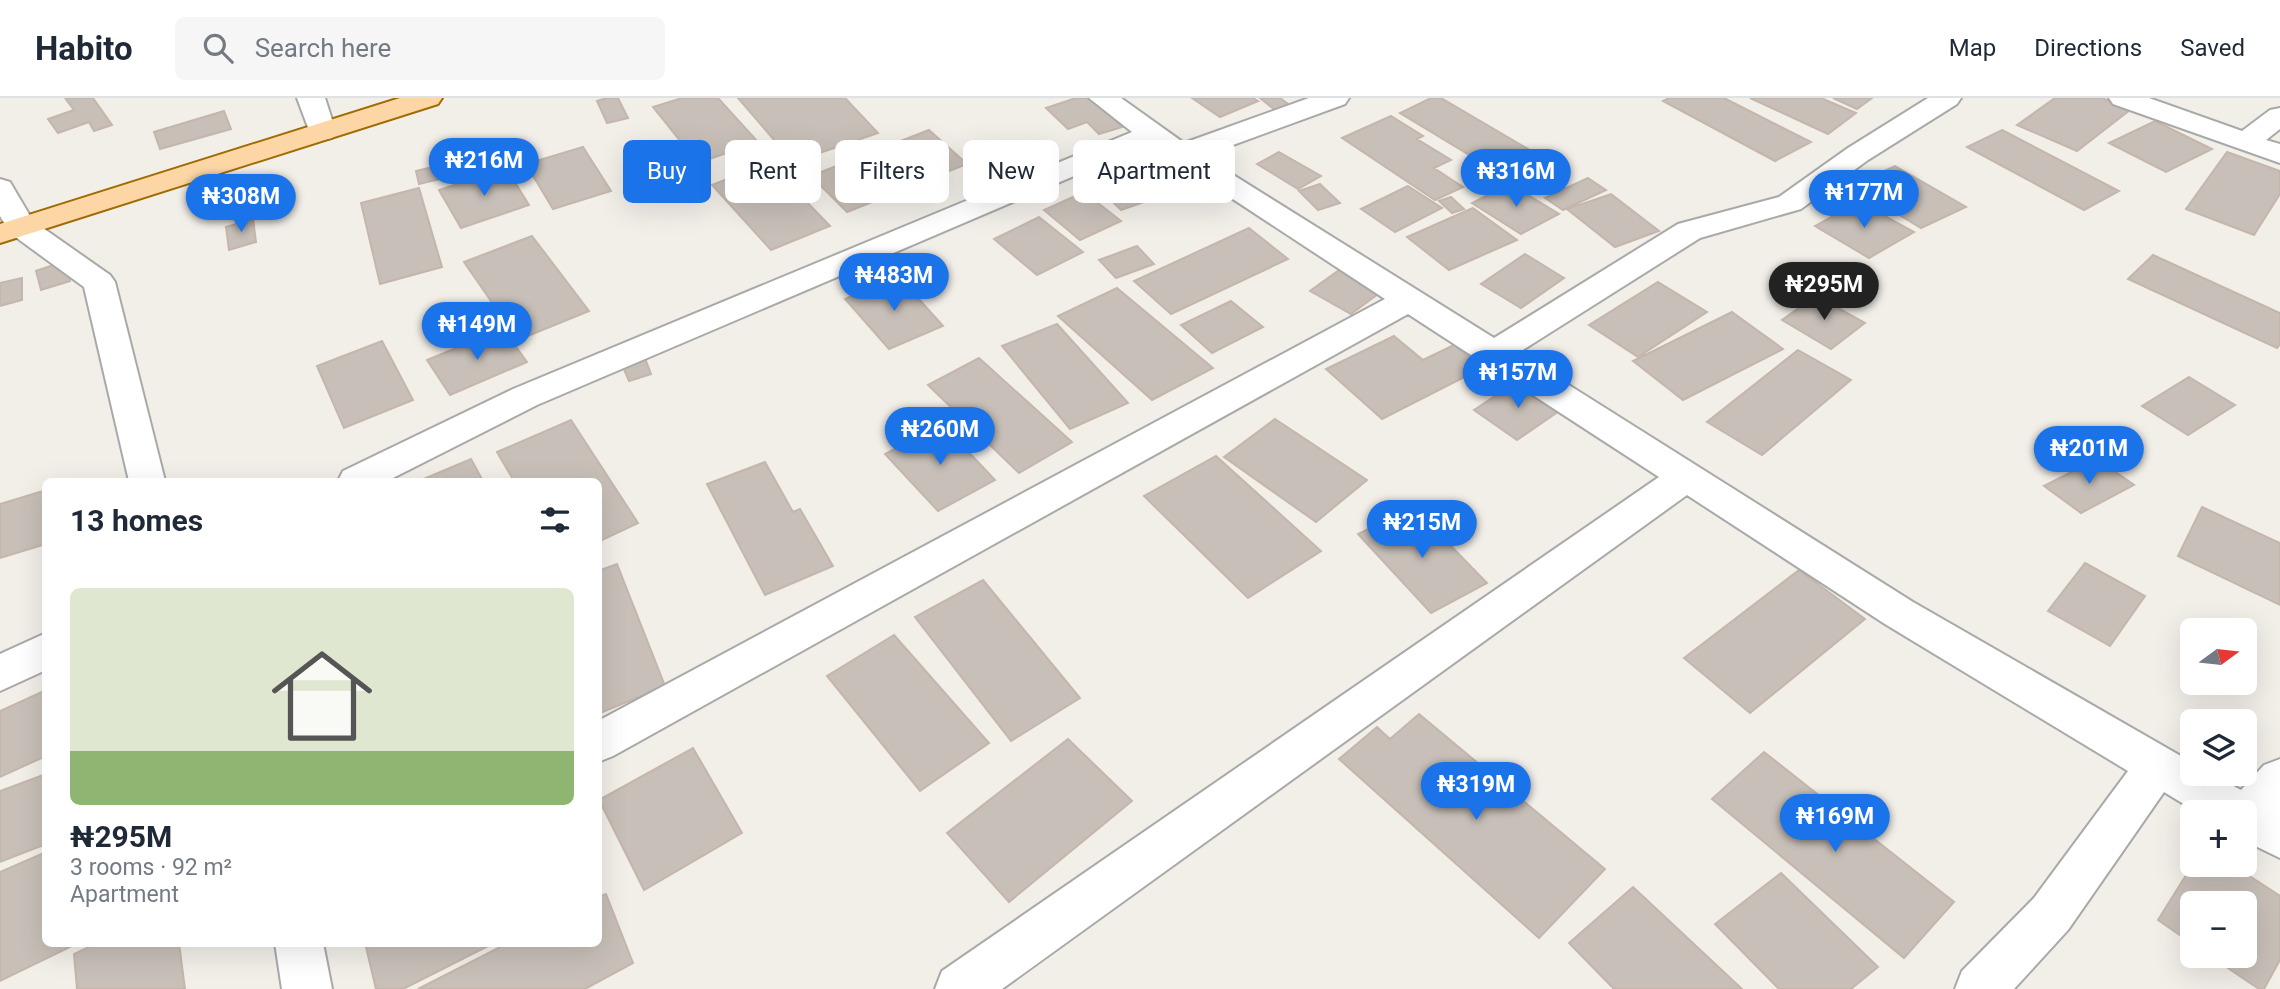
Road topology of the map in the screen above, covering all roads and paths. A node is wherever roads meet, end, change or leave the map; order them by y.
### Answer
1 (311, 98) edge
2 (428, 98) edge
3 (1103, 98) edge
4 (1335, 98) edge
5 (1947, 98) edge
6 (2123, 98) edge
7 (2280, 116) edge
8 (322, 132) junction
9 (1150, 134) junction
10 (1159, 140) edge
11 (1220, 140) edge
12 (2248, 140) junction
13 (2280, 154) edge
14 (0, 188) edge
15 (1235, 189) edge
16 (11, 231) edge
17 (1408, 300) junction
18 (1491, 355) junction
19 (1686, 477) junction
20 (146, 478) edge
21 (362, 478) edge
22 (42, 652) edge
23 (0, 674) edge
24 (602, 741) edge
25 (2158, 765) junction
26 (2280, 779) edge
27 (2217, 800) edge
28 (2257, 805) edge
29 (2257, 823) edge
30 (2280, 837) edge
31 (300, 947) edge
32 (307, 989) edge
33 (960, 989) edge
34 (1980, 989) edge

1 - 8 street
2 - 8 main road
3 - 9 street
4 - 11 street
5 - 18 street
6 - 12 street
7 - 12 street
8 - 16 main road
9 - 10 street
9 - 21 street
12 - 13 street
14 - 16 street
15 - 17 street
16 - 20 street
17 - 18 street
17 - 24 street
18 - 19 street
19 - 25 street
19 - 33 street
22 - 23 street
25 - 27 street
25 - 34 street
26 - 28 street
29 - 30 street
31 - 32 street

